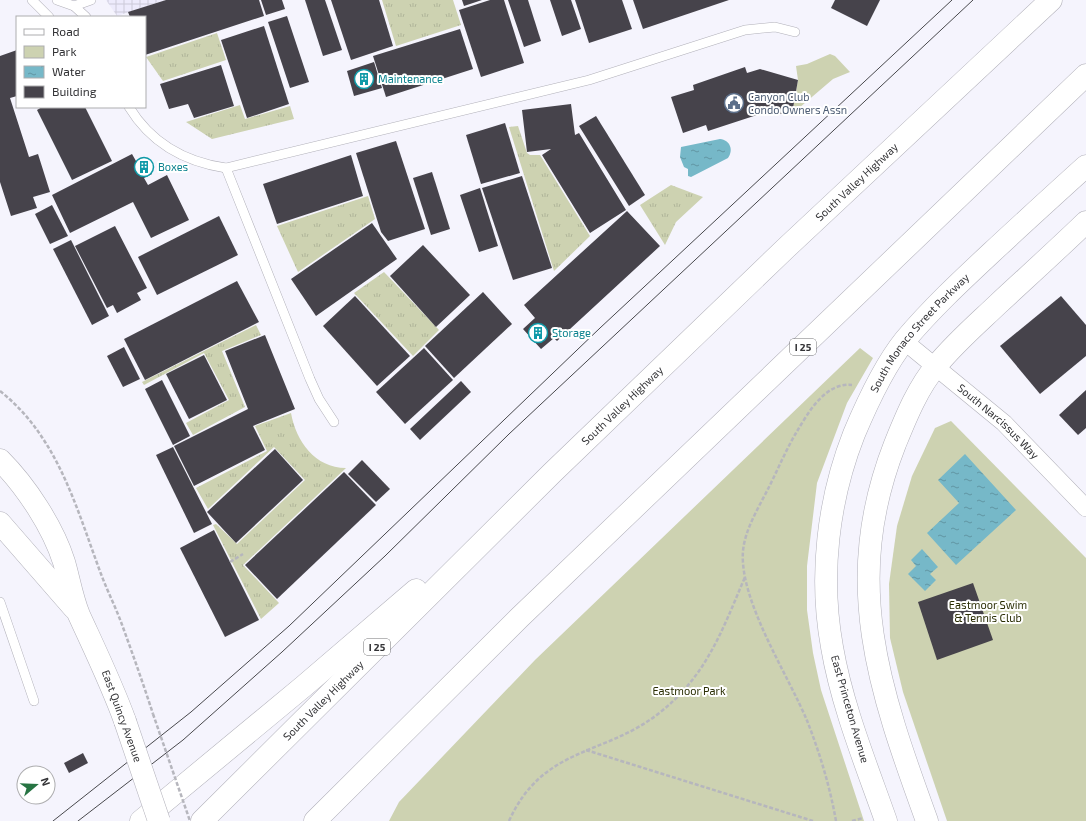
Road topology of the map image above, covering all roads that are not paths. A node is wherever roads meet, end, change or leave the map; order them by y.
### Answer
1 (32, 0) edge
2 (57, 0) edge
3 (91, 0) edge
4 (1051, 0) edge
5 (74, 6) junction
6 (48, 16) edge
7 (85, 16) edge
8 (795, 32) dead end
9 (1086, 75) edge
10 (130, 108) edge
11 (1086, 166) edge
12 (226, 168) junction
13 (1086, 222) edge
14 (904, 341) junction
15 (936, 366) junction
16 (334, 422) dead end
17 (0, 460) edge
18 (552, 473) junction
19 (1086, 508) edge
20 (0, 523) edge
21 (827, 546) joint
22 (0, 602) edge
23 (79, 614) junction
24 (34, 701) dead end
25 (141, 821) edge
26 (159, 821) edge
27 (202, 821) edge
28 (315, 821) edge
29 (886, 821) edge
30 (927, 821) edge

1 - 6 lane
2 - 5 lane
3 - 5 lane
4 - 18 main road, South Valley Highway / I 25
5 - 7 lane
8 - 12 lane
9 - 28 main road, I 25
10 - 12 lane
11 - 14 main road, South Monaco Street Parkway
12 - 16 lane
13 - 15 main road
14 - 15 street, South Narcissus Way
14 - 21 main road, South Monaco Street Parkway
15 - 19 street, South Narcissus Way
15 - 30 main road
17 - 23 main road, East Quincy Avenue
18 - 25 main road
18 - 27 main road, South Valley Highway / I 25
20 - 23 main road, East Quincy Avenue
21 - 29 main road, East Princeton Avenue
22 - 24 lane
23 - 26 main road, East Quincy Avenue, bridge

